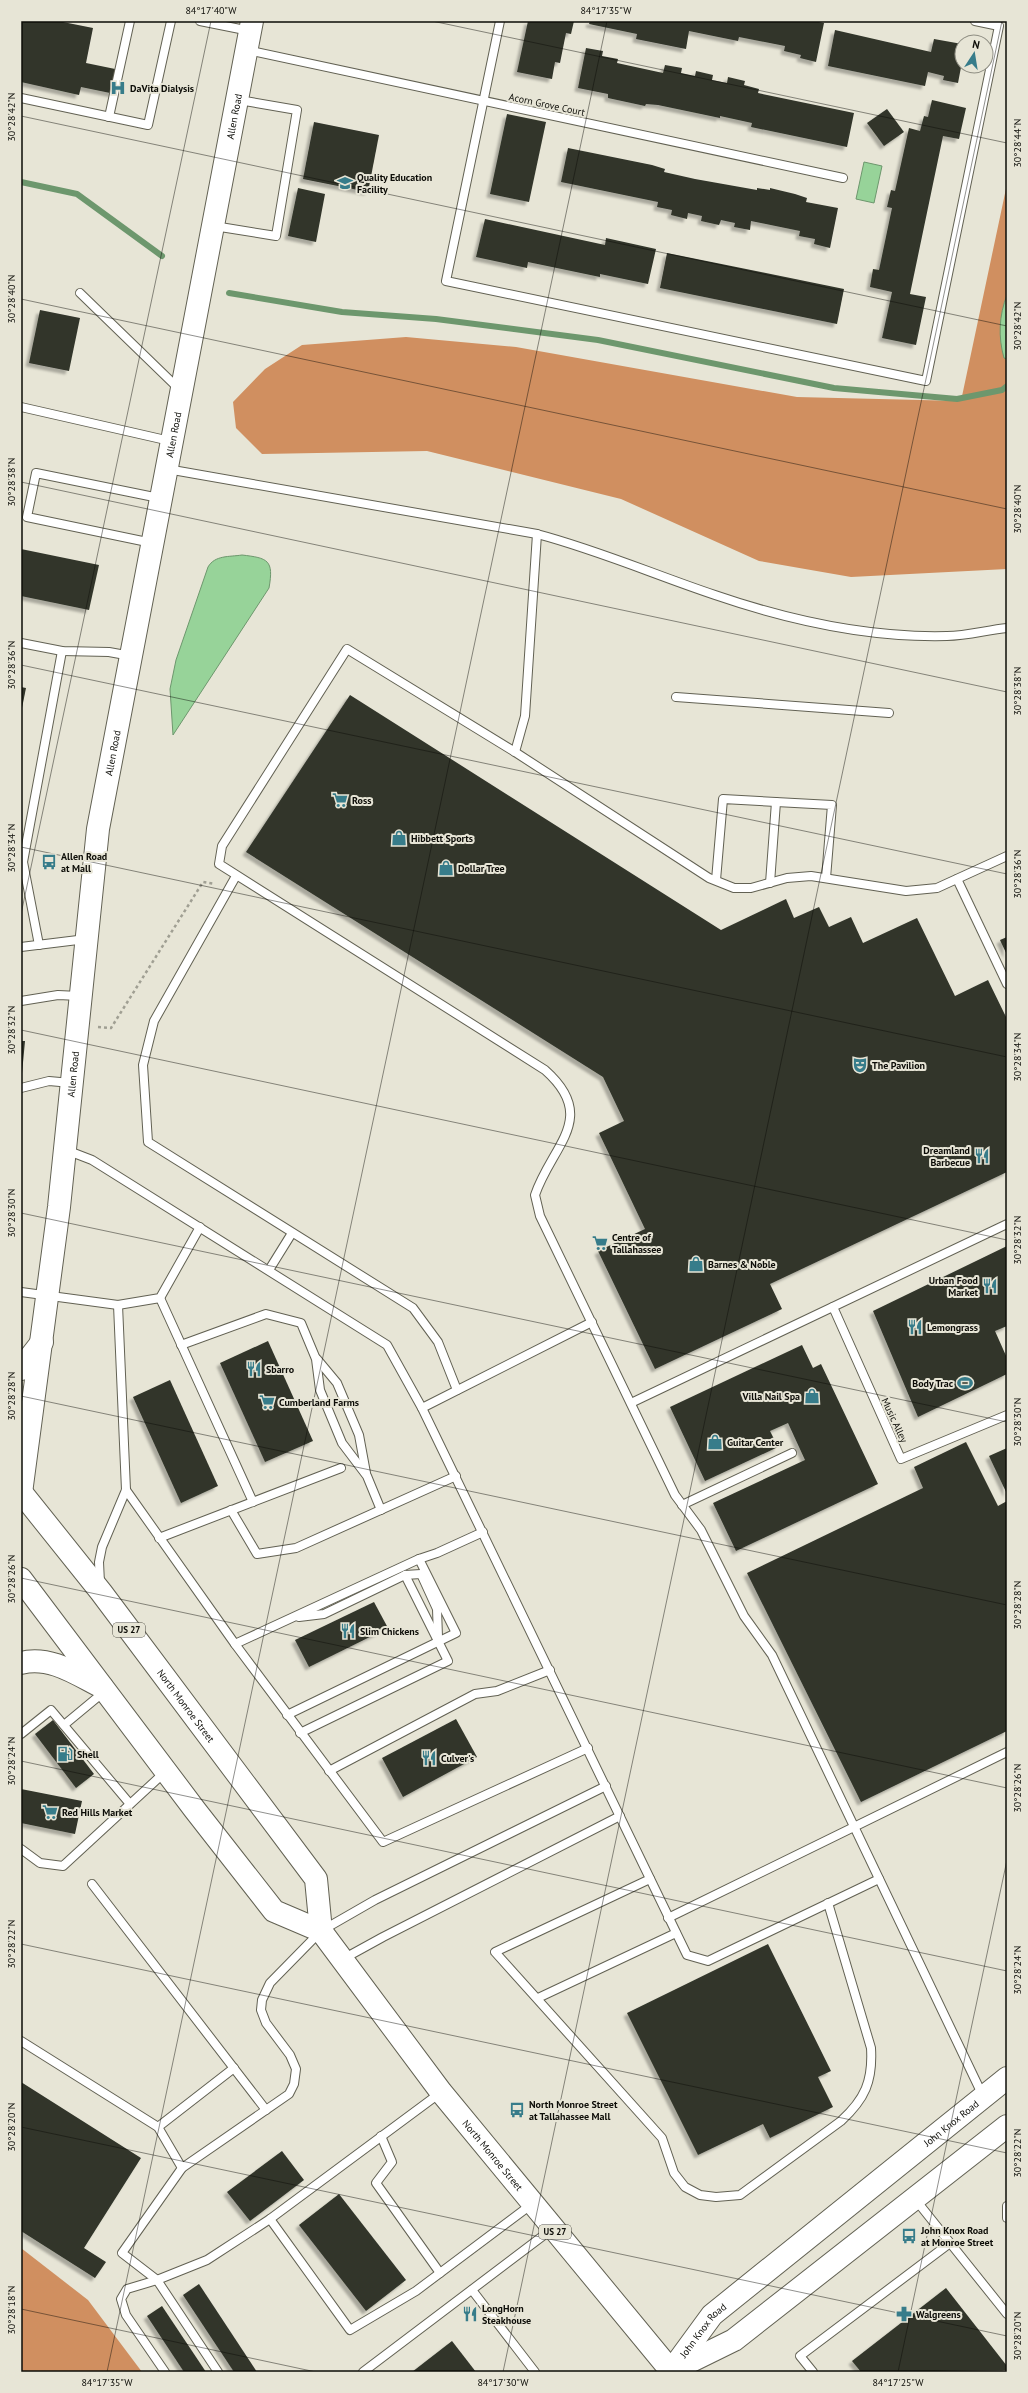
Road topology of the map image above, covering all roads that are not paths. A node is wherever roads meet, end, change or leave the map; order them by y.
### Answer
1 (130, 21) edge
2 (170, 21) edge
3 (200, 21) edge
4 (500, 21) edge
5 (975, 21) edge
6 (249, 34) edge
7 (21, 98) edge
8 (236, 99) junction
9 (483, 101) junction
10 (109, 117) junction
11 (843, 178) dead end
12 (213, 225) junction
13 (80, 293) dead end
14 (181, 391) junction
15 (21, 407) edge
16 (171, 441) junction
17 (166, 468) junction
18 (160, 498) junction
19 (537, 534) junction
20 (152, 543) junction
21 (1007, 628) edge
22 (21, 642) edge
23 (62, 651) junction
24 (131, 656) junction
25 (676, 697) dead end
26 (889, 712) dead end
27 (515, 752) junction
28 (776, 802) junction
29 (1007, 856) edge
30 (22, 862) edge
31 (236, 876) junction
32 (826, 878) junction
33 (957, 879) junction
34 (716, 880) junction
35 (770, 883) junction
36 (86, 939) junction
37 (39, 945) junction
38 (21, 947) edge
39 (1007, 984) edge
40 (80, 996) junction
41 (21, 1001) edge
42 (71, 1083) junction
43 (21, 1088) edge
44 (64, 1149) junction
45 (1007, 1224) edge
46 (200, 1227) junction
47 (292, 1233) junction
48 (269, 1270) junction
49 (21, 1292) edge
50 (48, 1296) junction
51 (160, 1298) junction
52 (118, 1305) junction
53 (833, 1307) junction
54 (592, 1322) junction
55 (43, 1341) junction
56 (181, 1345) junction
57 (316, 1359) junction
58 (21, 1369) edge
59 (457, 1390) junction
60 (631, 1403) junction
61 (422, 1408) junction
62 (1007, 1415) edge
63 (792, 1453) dead end
64 (341, 1468) dead end
65 (367, 1476) junction
66 (456, 1476) junction
67 (126, 1490) junction
68 (21, 1492) edge
69 (253, 1502) junction
70 (682, 1505) junction
71 (231, 1510) junction
72 (381, 1510) junction
73 (483, 1532) junction
74 (159, 1538) junction
75 (419, 1559) junction
76 (405, 1575) junction
77 (21, 1579) edge
78 (101, 1592) junction
79 (292, 1618) junction
80 (438, 1641) junction
81 (235, 1644) junction
82 (21, 1663) edge
83 (550, 1670) junction
84 (104, 1689) junction
85 (287, 1715) junction
86 (64, 1725) junction
87 (300, 1733) junction
88 (21, 1734) edge
89 (588, 1748) junction
90 (1007, 1752) edge
91 (166, 1771) junction
92 (329, 1771) junction
93 (606, 1786) junction
94 (130, 1804) junction
95 (620, 1816) junction
96 (854, 1826) junction
97 (21, 1849) edge
98 (650, 1879) junction
99 (879, 1879) junction
100 (92, 1884) dead end
101 (828, 1903) junction
102 (668, 1918) junction
103 (321, 1931) junction
104 (676, 1933) junction
105 (342, 1960) junction
106 (538, 1998) junction
107 (21, 2041) edge
108 (234, 2068) junction
109 (1007, 2078) edge
110 (441, 2092) junction
111 (983, 2096) junction
112 (266, 2110) junction
113 (1007, 2126) edge
114 (158, 2127) junction
115 (381, 2136) junction
116 (182, 2168) junction
117 (915, 2199) junction
118 (532, 2204) junction
119 (1007, 2206) edge
120 (1007, 2218) edge
121 (270, 2219) junction
122 (553, 2228) junction
123 (950, 2243) junction
124 (440, 2273) junction
125 (157, 2280) junction
126 (472, 2290) junction
127 (1007, 2314) edge
128 (165, 2372) edge
129 (218, 2372) edge
130 (363, 2372) edge
131 (535, 2372) edge
132 (671, 2372) edge
133 (813, 2372) edge

1 - 10 lane
2 - 10 lane
3 - 6 lane, Acorn Grove Court
4 - 9 lane
5 - 9 lane
6 - 8 main road, Allen Road
6 - 9 lane, Acorn Grove Court
7 - 10 lane
8 - 12 main road, Allen Road
8 - 12 lane
9 - 11 lane, Acorn Grove Court
12 - 14 main road, Allen Road
13 - 14 lane
14 - 16 main road, Allen Road
15 - 16 lane
16 - 17 main road, Allen Road
17 - 18 main road, Allen Road
17 - 19 lane
18 - 20 main road, Allen Road
18 - 20 lane
19 - 21 lane
19 - 27 lane
20 - 24 main road, Allen Road
22 - 23 lane
23 - 24 lane
23 - 30 lane
24 - 36 main road, Allen Road
25 - 26 lane
27 - 31 lane
27 - 34 lane
28 - 32 lane
28 - 34 lane
28 - 35 lane
29 - 33 lane
30 - 37 lane
31 - 47 lane
31 - 54 lane
32 - 33 lane
32 - 35 lane
33 - 39 lane
34 - 35 lane
36 - 37 lane
36 - 40 main road, Allen Road
37 - 38 lane
40 - 41 lane
40 - 42 main road, Allen Road
42 - 43 lane
42 - 44 main road, Allen Road
44 - 46 lane
44 - 50 main road, Allen Road
45 - 53 lane
46 - 48 lane
46 - 51 lane
47 - 48 lane
47 - 59 lane
48 - 61 lane
49 - 50 lane
50 - 52 lane
50 - 55 main road, Allen Road
51 - 52 lane
51 - 56 lane
52 - 67 lane
53 - 60 lane
53 - 62 lane, Music Alley
54 - 59 lane
54 - 60 lane
55 - 58 main road
55 - 68 main road, Allen Road
56 - 57 lane
56 - 69 lane
57 - 65 lane
57 - 65 lane
59 - 61 lane
60 - 70 lane
61 - 66 lane
63 - 70 lane
64 - 69 lane
65 - 72 lane
66 - 72 lane
66 - 73 lane
67 - 74 lane
67 - 78 lane
68 - 78 main road, North Monroe Street / US 27
69 - 71 lane
70 - 96 lane
71 - 72 lane
71 - 74 lane
73 - 75 lane
73 - 83 lane
74 - 81 lane
75 - 79 lane
75 - 80 lane
76 - 79 lane
76 - 80 lane
76 - 80 lane
77 - 84 main road
78 - 103 main road, North Monroe Street / US 27
79 - 81 lane
80 - 85 lane
80 - 87 lane
81 - 85 lane
82 - 84 main road
83 - 89 lane
83 - 92 lane
84 - 86 lane
84 - 91 main road
85 - 87 lane
86 - 88 lane
86 - 94 lane
87 - 92 lane
89 - 92 lane
89 - 93 lane
90 - 96 lane
91 - 94 lane
91 - 103 main road
93 - 95 lane
93 - 103 lane
94 - 97 lane
95 - 98 lane
95 - 105 lane
96 - 99 lane
96 - 102 lane
98 - 102 lane
98 - 106 lane
99 - 101 lane
99 - 111 lane
100 - 108 lane
101 - 104 lane
101 - 106 lane
102 - 104 lane
103 - 105 main road, North Monroe Street / US 27
103 - 112 lane
104 - 106 lane
105 - 110 main road, North Monroe Street / US 27
107 - 114 lane
108 - 112 lane
108 - 114 lane
109 - 111 main road, John Knox Road
110 - 115 lane
110 - 118 main road, North Monroe Street / US 27
111 - 132 main road, John Knox Road
112 - 116 lane
113 - 117 main road, John Knox Road
114 - 116 lane
115 - 121 lane
115 - 124 lane
116 - 125 lane
117 - 123 lane
117 - 132 main road, John Knox Road
118 - 122 main road, North Monroe Street / US 27
118 - 124 lane
119 - 120 lane
121 - 124 lane
121 - 125 lane
122 - 126 lane
122 - 132 main road, North Monroe Street / US 27
123 - 127 lane
123 - 133 lane
125 - 128 lane
125 - 129 lane
126 - 130 lane
126 - 131 lane

